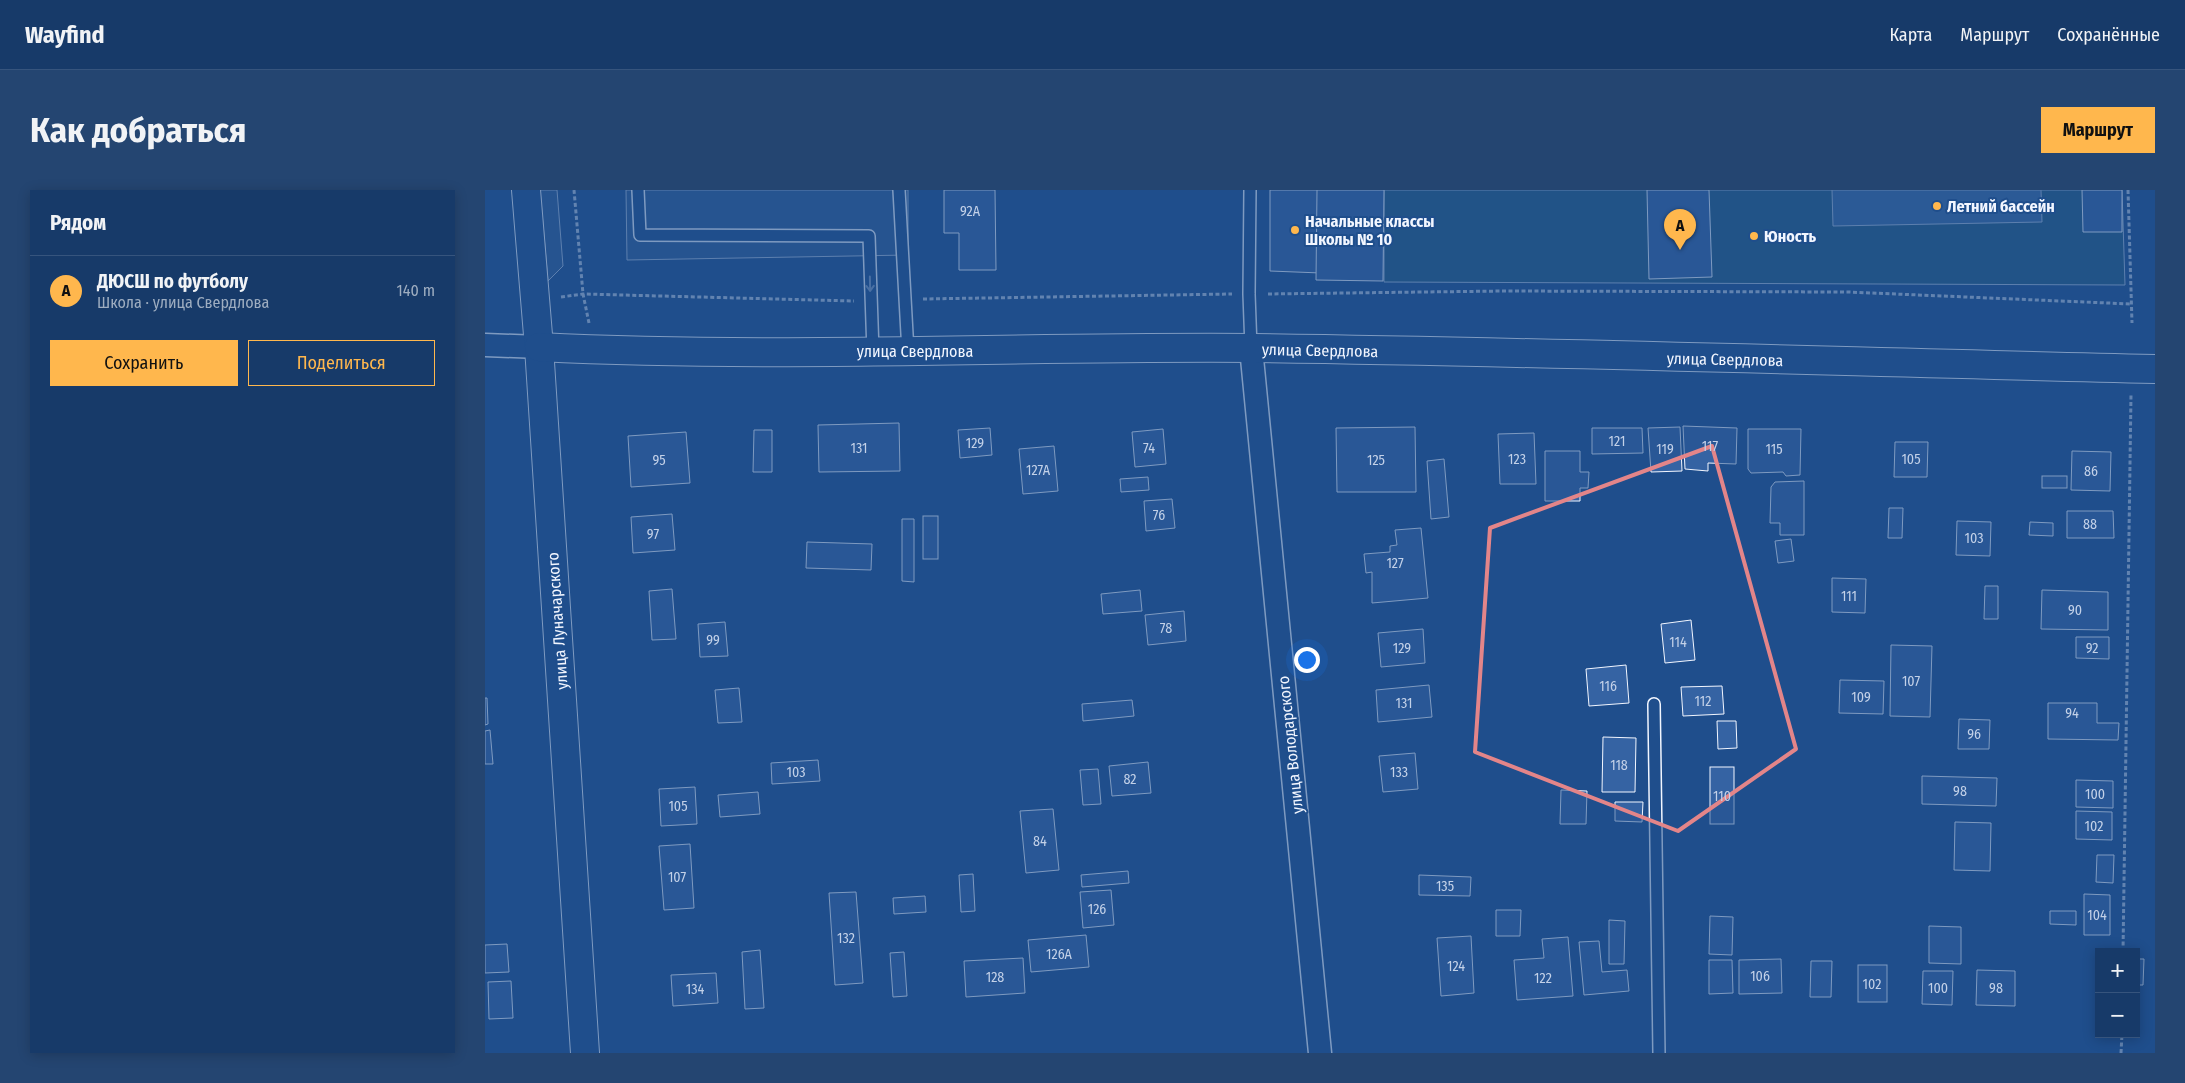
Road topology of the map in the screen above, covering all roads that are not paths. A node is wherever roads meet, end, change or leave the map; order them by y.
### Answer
1 (526, 190) edge
2 (638, 190) edge
3 (899, 190) edge
4 (1250, 190) edge
5 (485, 345) edge
6 (539, 347) junction
7 (1251, 348) junction
8 (873, 352) junction
9 (908, 352) junction
10 (2155, 368) edge
11 (1654, 704) dead end
12 (585, 1053) edge
13 (1320, 1053) edge
14 (1659, 1053) edge

1 - 6 street, улица Луначарского
2 -> 8 lane
3 - 9 lane
4 - 7 lane
5 - 6 street, улица Свердлова
6 - 8 street, улица Свердлова
6 - 12 street, улица Луначарского
7 - 9 street, улица Свердлова
7 - 10 street, улица Свердлова
7 - 13 street, улица Володарского
8 - 9 street, улица Свердлова
11 - 14 lane

